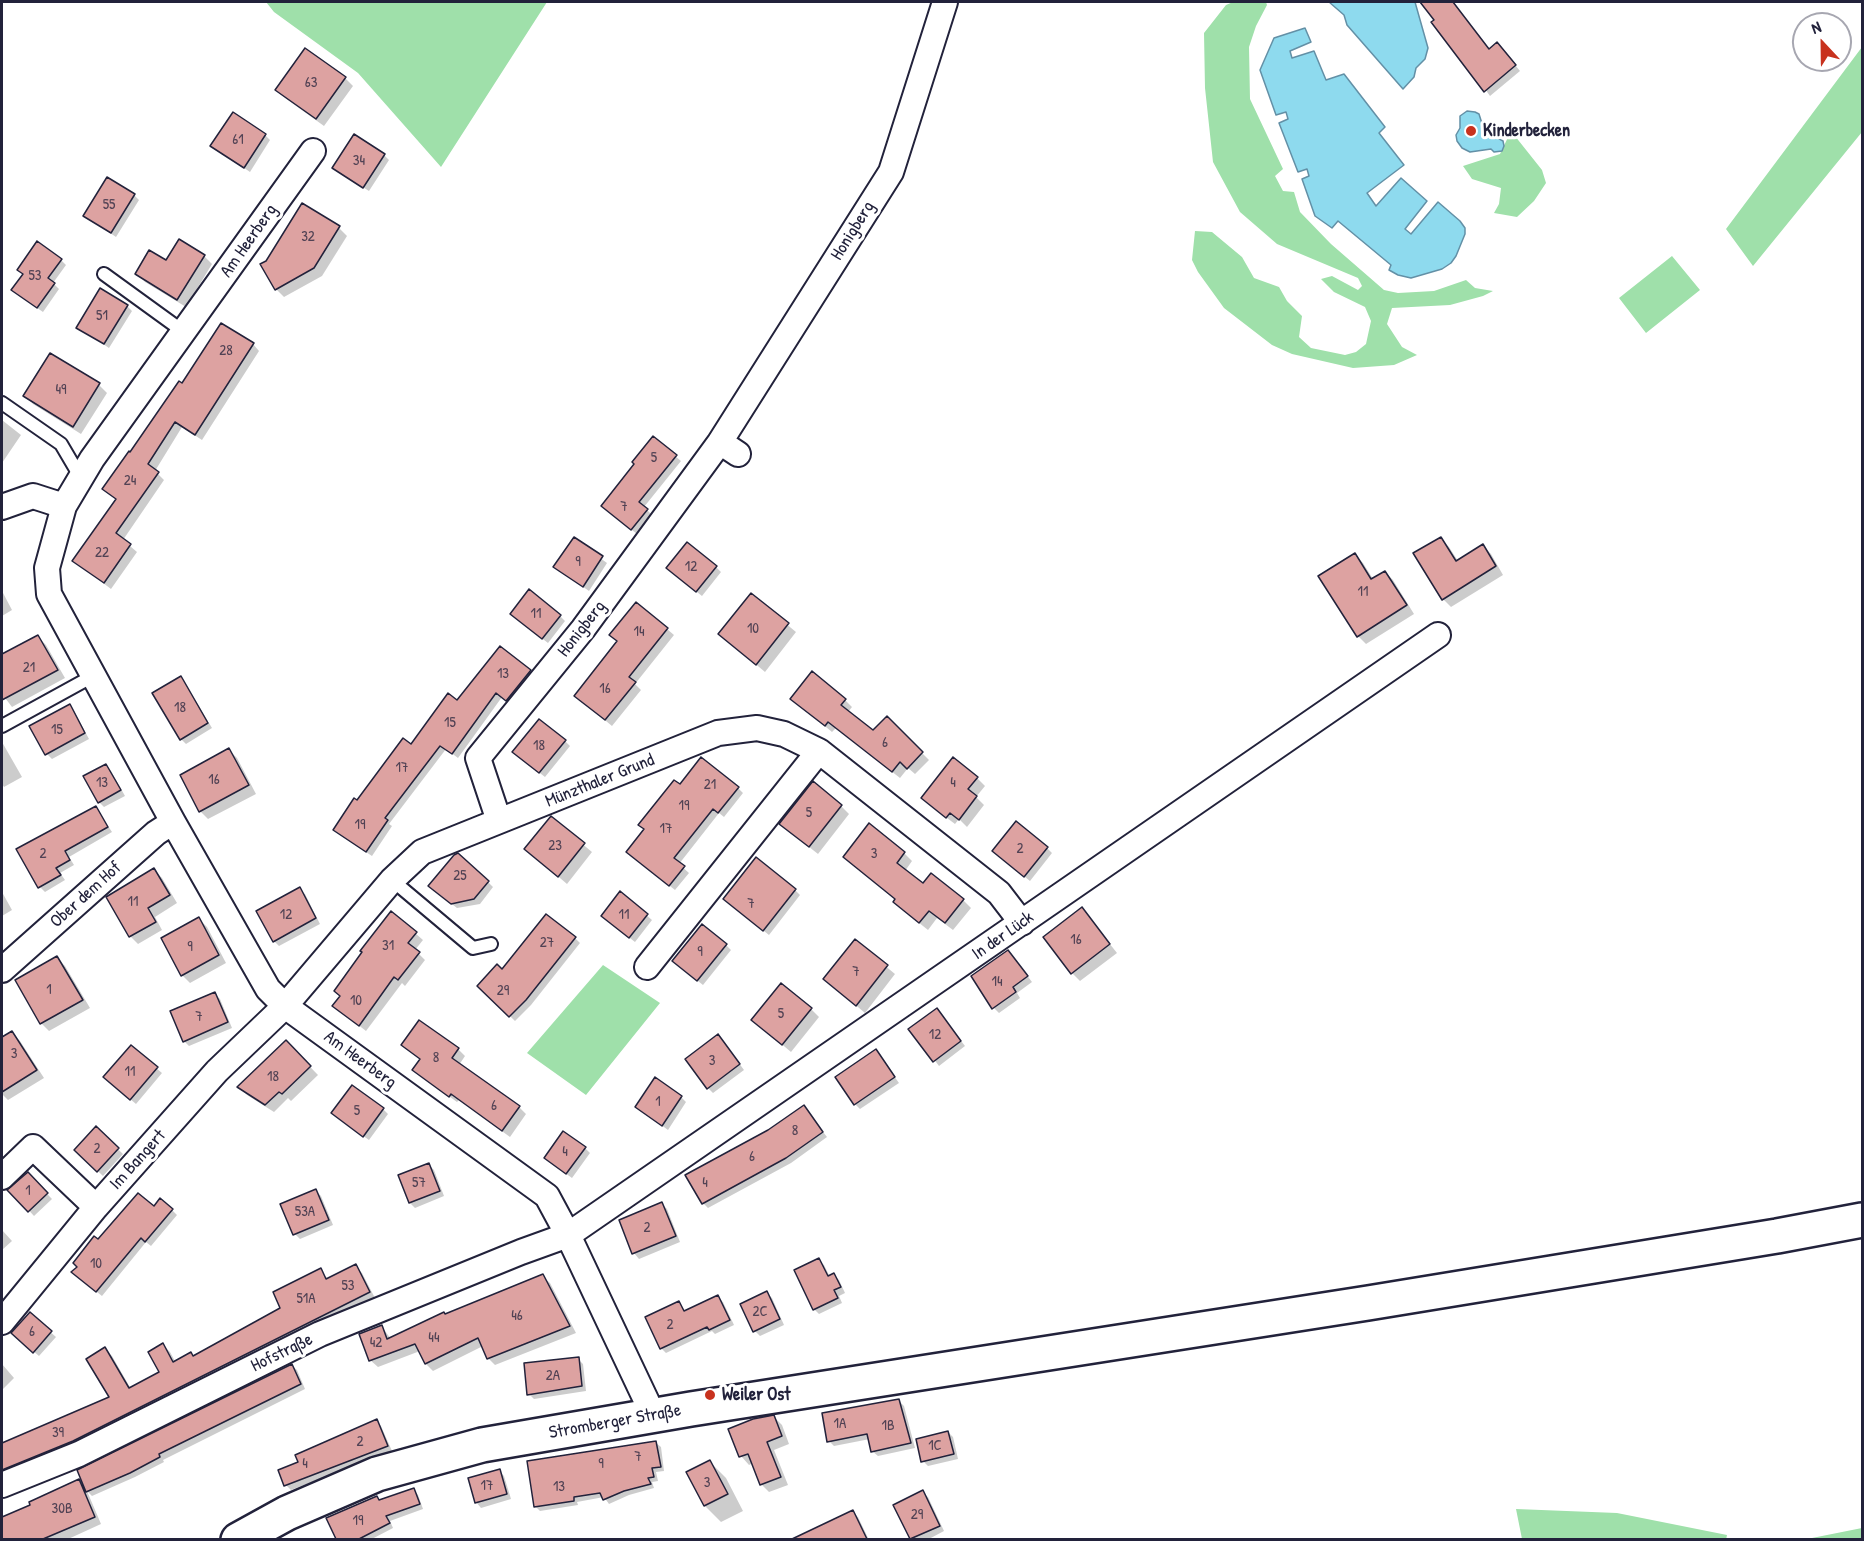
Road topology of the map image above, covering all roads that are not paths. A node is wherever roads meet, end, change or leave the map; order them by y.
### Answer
1 (945, 2) edge
2 (313, 151) dead end
3 (104, 274) dead end
4 (184, 332) junction
5 (2, 403) edge
6 (81, 478) junction
7 (64, 506) junction
8 (2, 507) edge
9 (1438, 635) dead end
10 (93, 676) junction
11 (2, 726) edge
12 (819, 751) junction
13 (499, 821) junction
14 (173, 822) junction
15 (392, 880) junction
16 (1022, 923) junction
17 (491, 944) dead end
18 (646, 967) dead end
19 (2, 970) edge
20 (285, 1006) junction
21 (2, 1177) edge
22 (96, 1207) junction
23 (1863, 1220) edge
24 (568, 1235) junction
25 (2, 1322) edge
26 (649, 1416) junction
27 (2, 1485) edge
28 (238, 1539) edge

1 - 13 street, Honigberg
2 - 4 street, Am Heerberg
3 - 4 lane
4 - 6 street, Am Heerberg
5 - 6 lane
6 - 7 street, Am Heerberg
7 - 8 street
7 - 10 street, Am Heerberg
9 - 16 street, In der Lück
10 - 11 lane
10 - 14 street, Am Heerberg
12 - 13 street, Münzthaler Grund
12 - 16 street, Münzthaler Grund
12 - 18 street
13 - 15 street, Münzthaler Grund
14 - 19 street, Ober dem Hof
14 - 20 street, Am Heerberg
15 - 17 lane
15 - 20 street, Münzthaler Grund
16 - 24 street, In der Lück
20 - 22 street, Im Bangert
20 - 24 street, Am Heerberg
21 - 22 street
22 - 25 street, Im Bangert
23 - 26 main road, Stromberger Straße
24 - 26 street, Am Heerberg
24 - 27 street, Hofstraße
26 - 28 main road, Stromberger Straße

